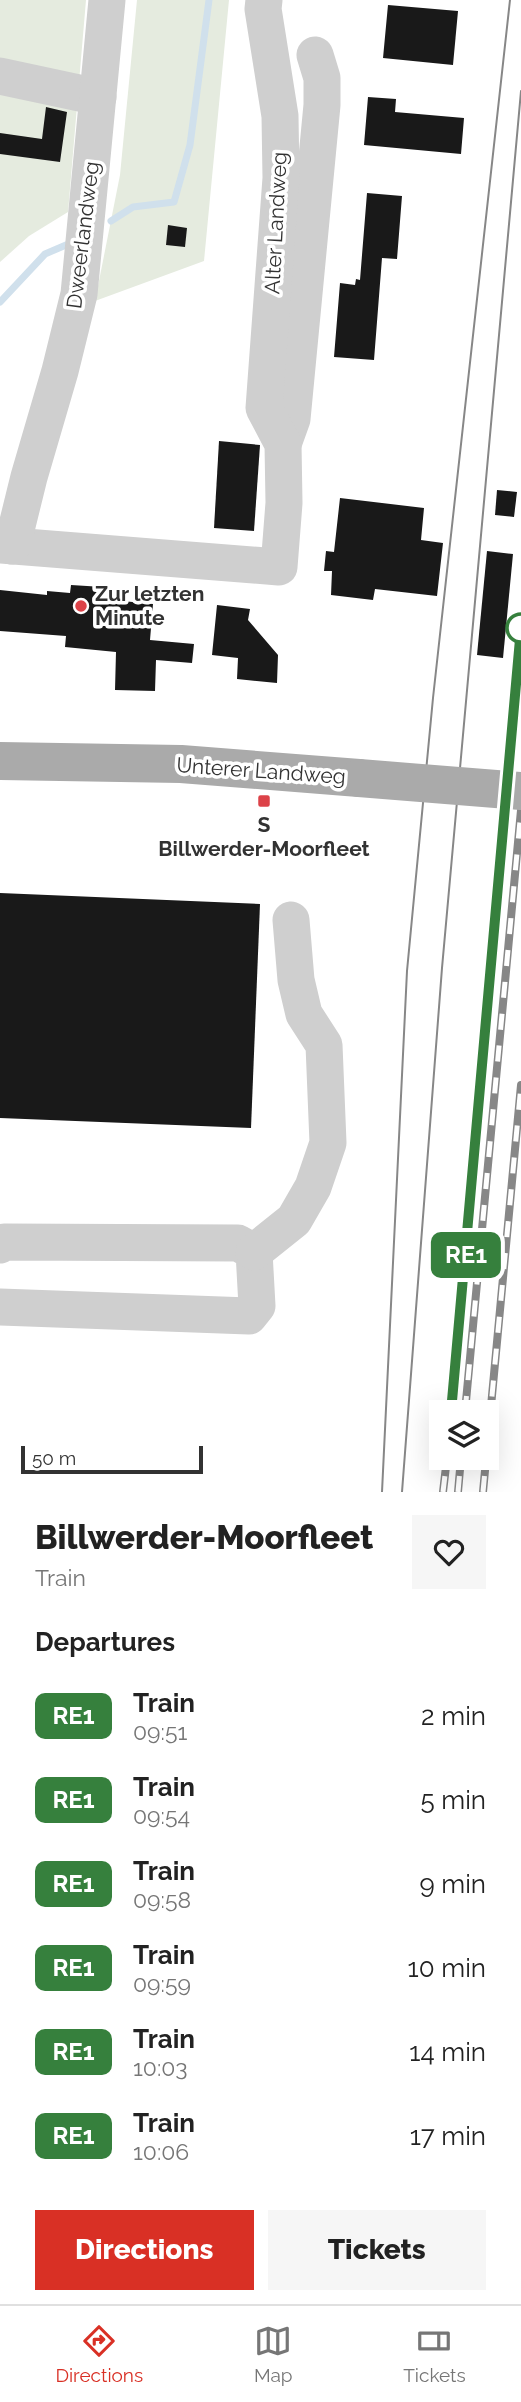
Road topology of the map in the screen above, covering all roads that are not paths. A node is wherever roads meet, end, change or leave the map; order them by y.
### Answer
1 (107, 0) edge
2 (264, 0) edge
3 (315, 55) dead end
4 (0, 76) edge
5 (98, 97) junction
6 (283, 444) junction
7 (6, 545) edge
8 (0, 761) edge
9 (521, 790) edge
10 (291, 920) dead end
11 (0, 1245) edge
12 (254, 1252) junction
13 (0, 1307) edge

1 - 5 street, Dweerlandweg
2 - 6 street, Alter Landweg
3 - 6 street, Alter Landweg
4 - 5 street
5 - 7 street, Dweerlandweg
6 - 7 street, Alter Landweg
8 - 9 main road, Unterer Landweg, bridge
10 - 12 street
11 - 12 street
12 - 13 street

